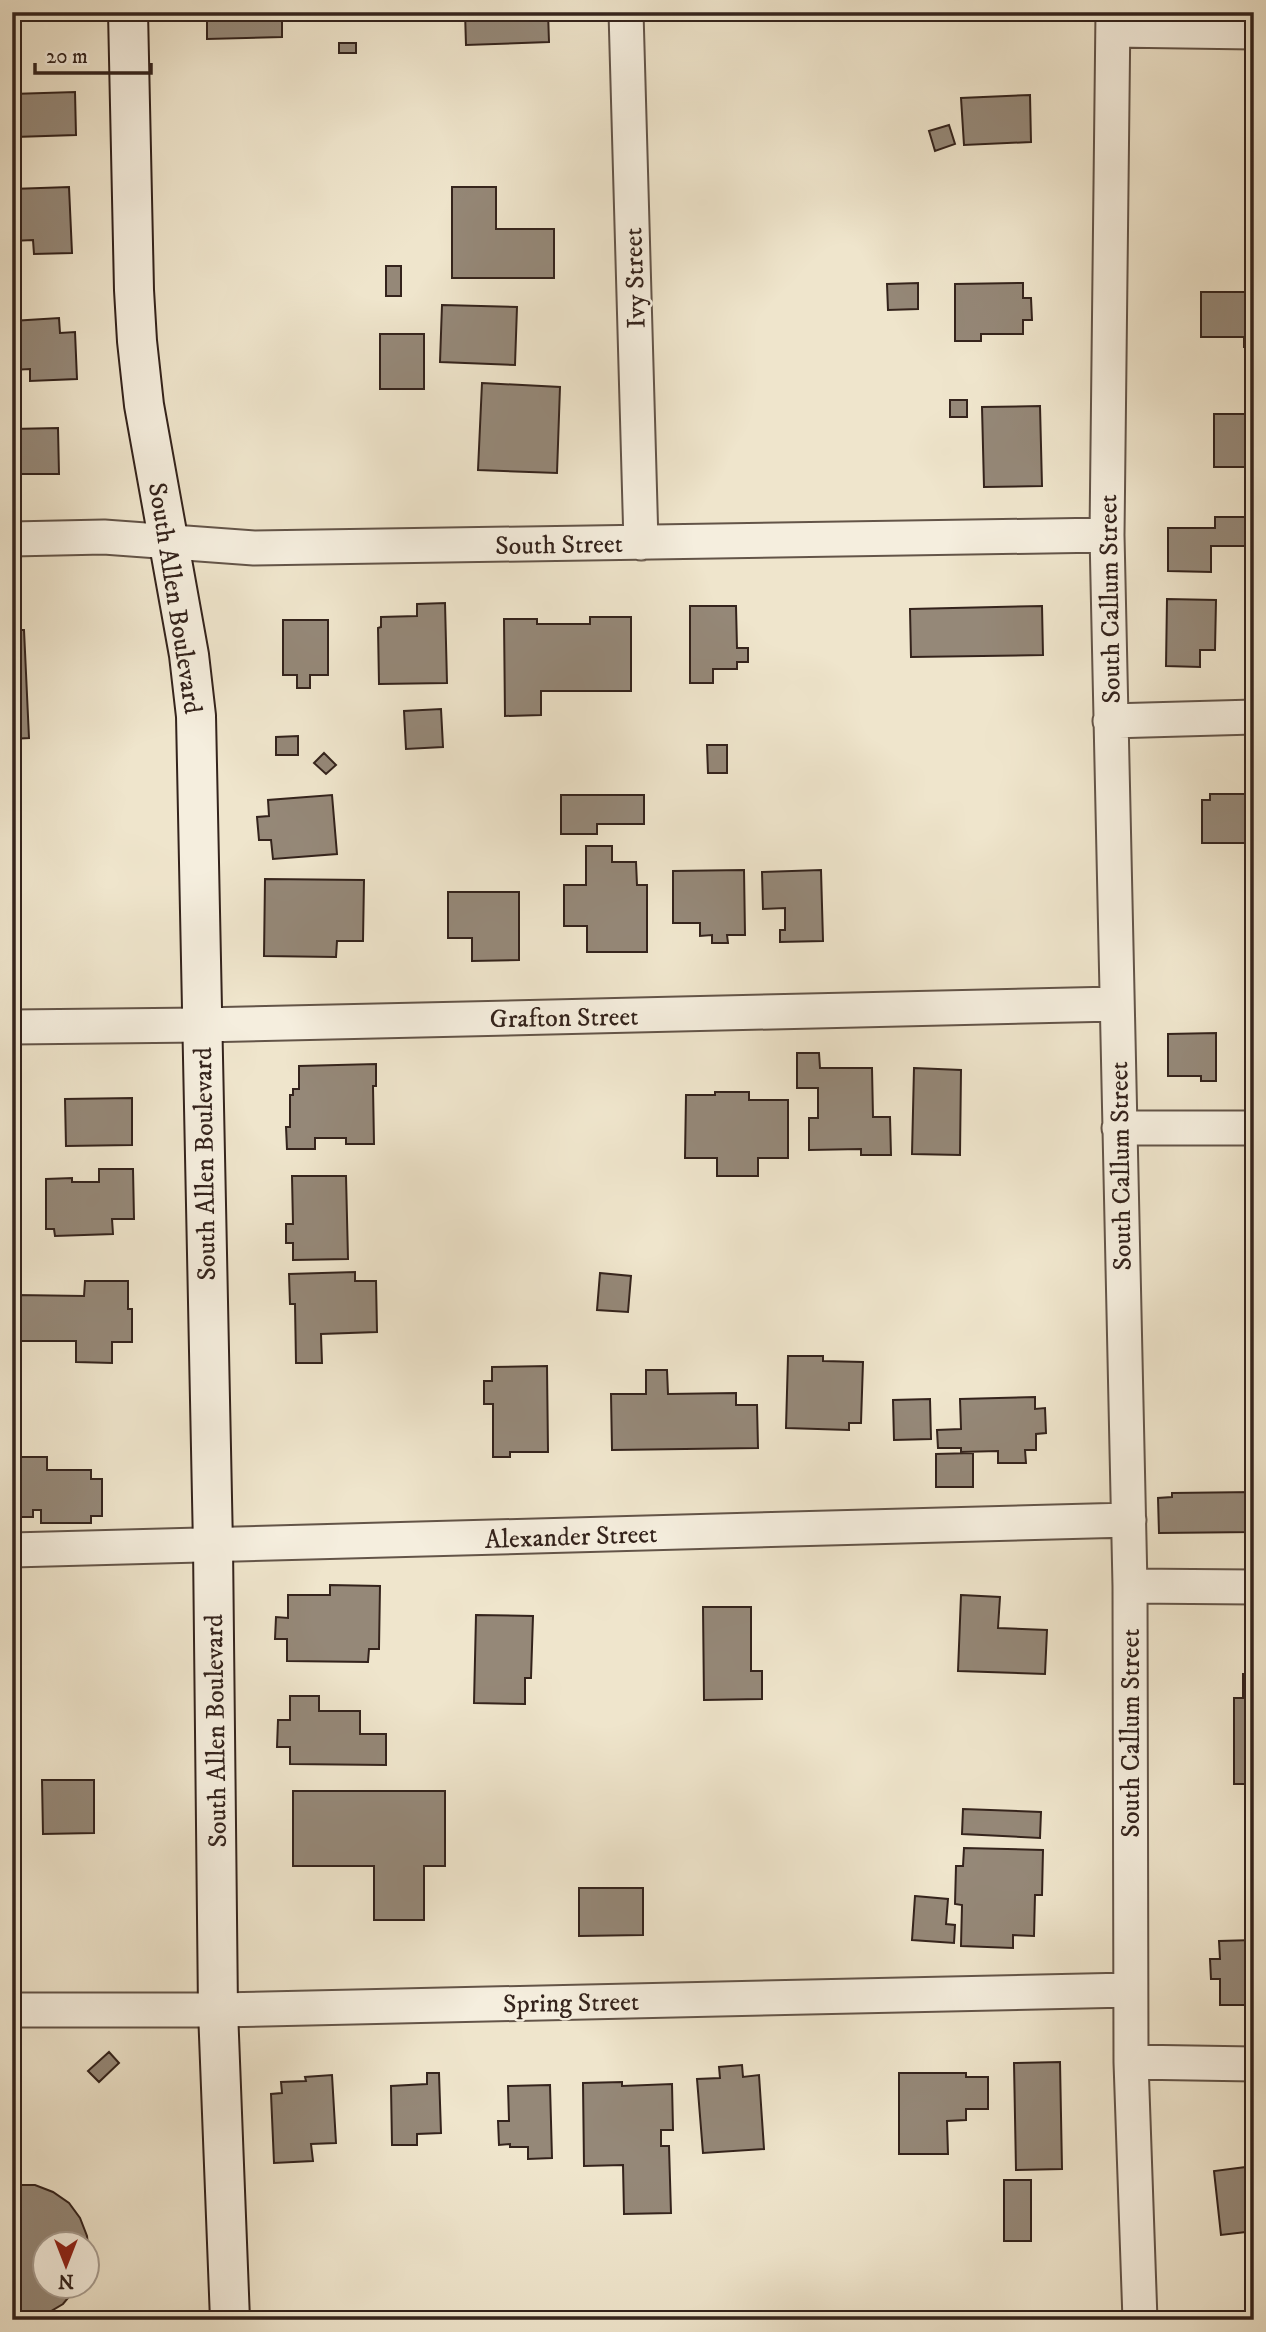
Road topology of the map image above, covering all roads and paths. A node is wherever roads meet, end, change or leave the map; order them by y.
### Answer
1 (128, 12) edge
2 (626, 12) edge
3 (1113, 21) edge
4 (1254, 32) edge
5 (1107, 535) junction
6 (12, 539) edge
7 (170, 543) junction
8 (641, 543) junction
9 (1254, 718) edge
10 (1110, 721) junction
11 (1116, 1004) junction
12 (201, 1025) junction
13 (12, 1027) edge
14 (1119, 1128) junction
15 (1254, 1128) edge
16 (1129, 1520) junction
17 (213, 1546) junction
18 (12, 1550) edge
19 (1130, 1586) junction
20 (1254, 1587) edge
21 (1130, 1990) junction
22 (12, 2010) edge
23 (218, 2010) junction
24 (1131, 2062) junction
25 (1254, 2064) edge
26 (230, 2320) edge
27 (1140, 2320) edge

1 - 7 street, South Allen Boulevard
2 - 8 street, Ivy Street
3 - 4 street
3 - 5 street, South Callum Street
5 - 8 street, South Street
5 - 10 street, South Callum Street
6 - 7 street, South Street
7 - 8 street, South Street
7 - 12 street, South Allen Boulevard
9 - 10 street
10 - 11 street, South Callum Street
11 - 12 street, Grafton Street
11 - 14 street, South Callum Street
12 - 13 street, Grafton Street
12 - 17 street, South Allen Boulevard
14 - 15 street
14 - 16 street, South Callum Street
16 - 17 street, Alexander Street
16 - 19 street, South Callum Street
17 - 18 street, Alexander Street
17 - 23 street, South Allen Boulevard
19 - 20 street
19 - 21 street, South Callum Street
21 - 23 street, Spring Street
21 - 24 street, South Callum Street
22 - 23 street, Spring Street
23 - 26 street, South Allen Boulevard
24 - 25 street
24 - 27 street, South Callum Street

